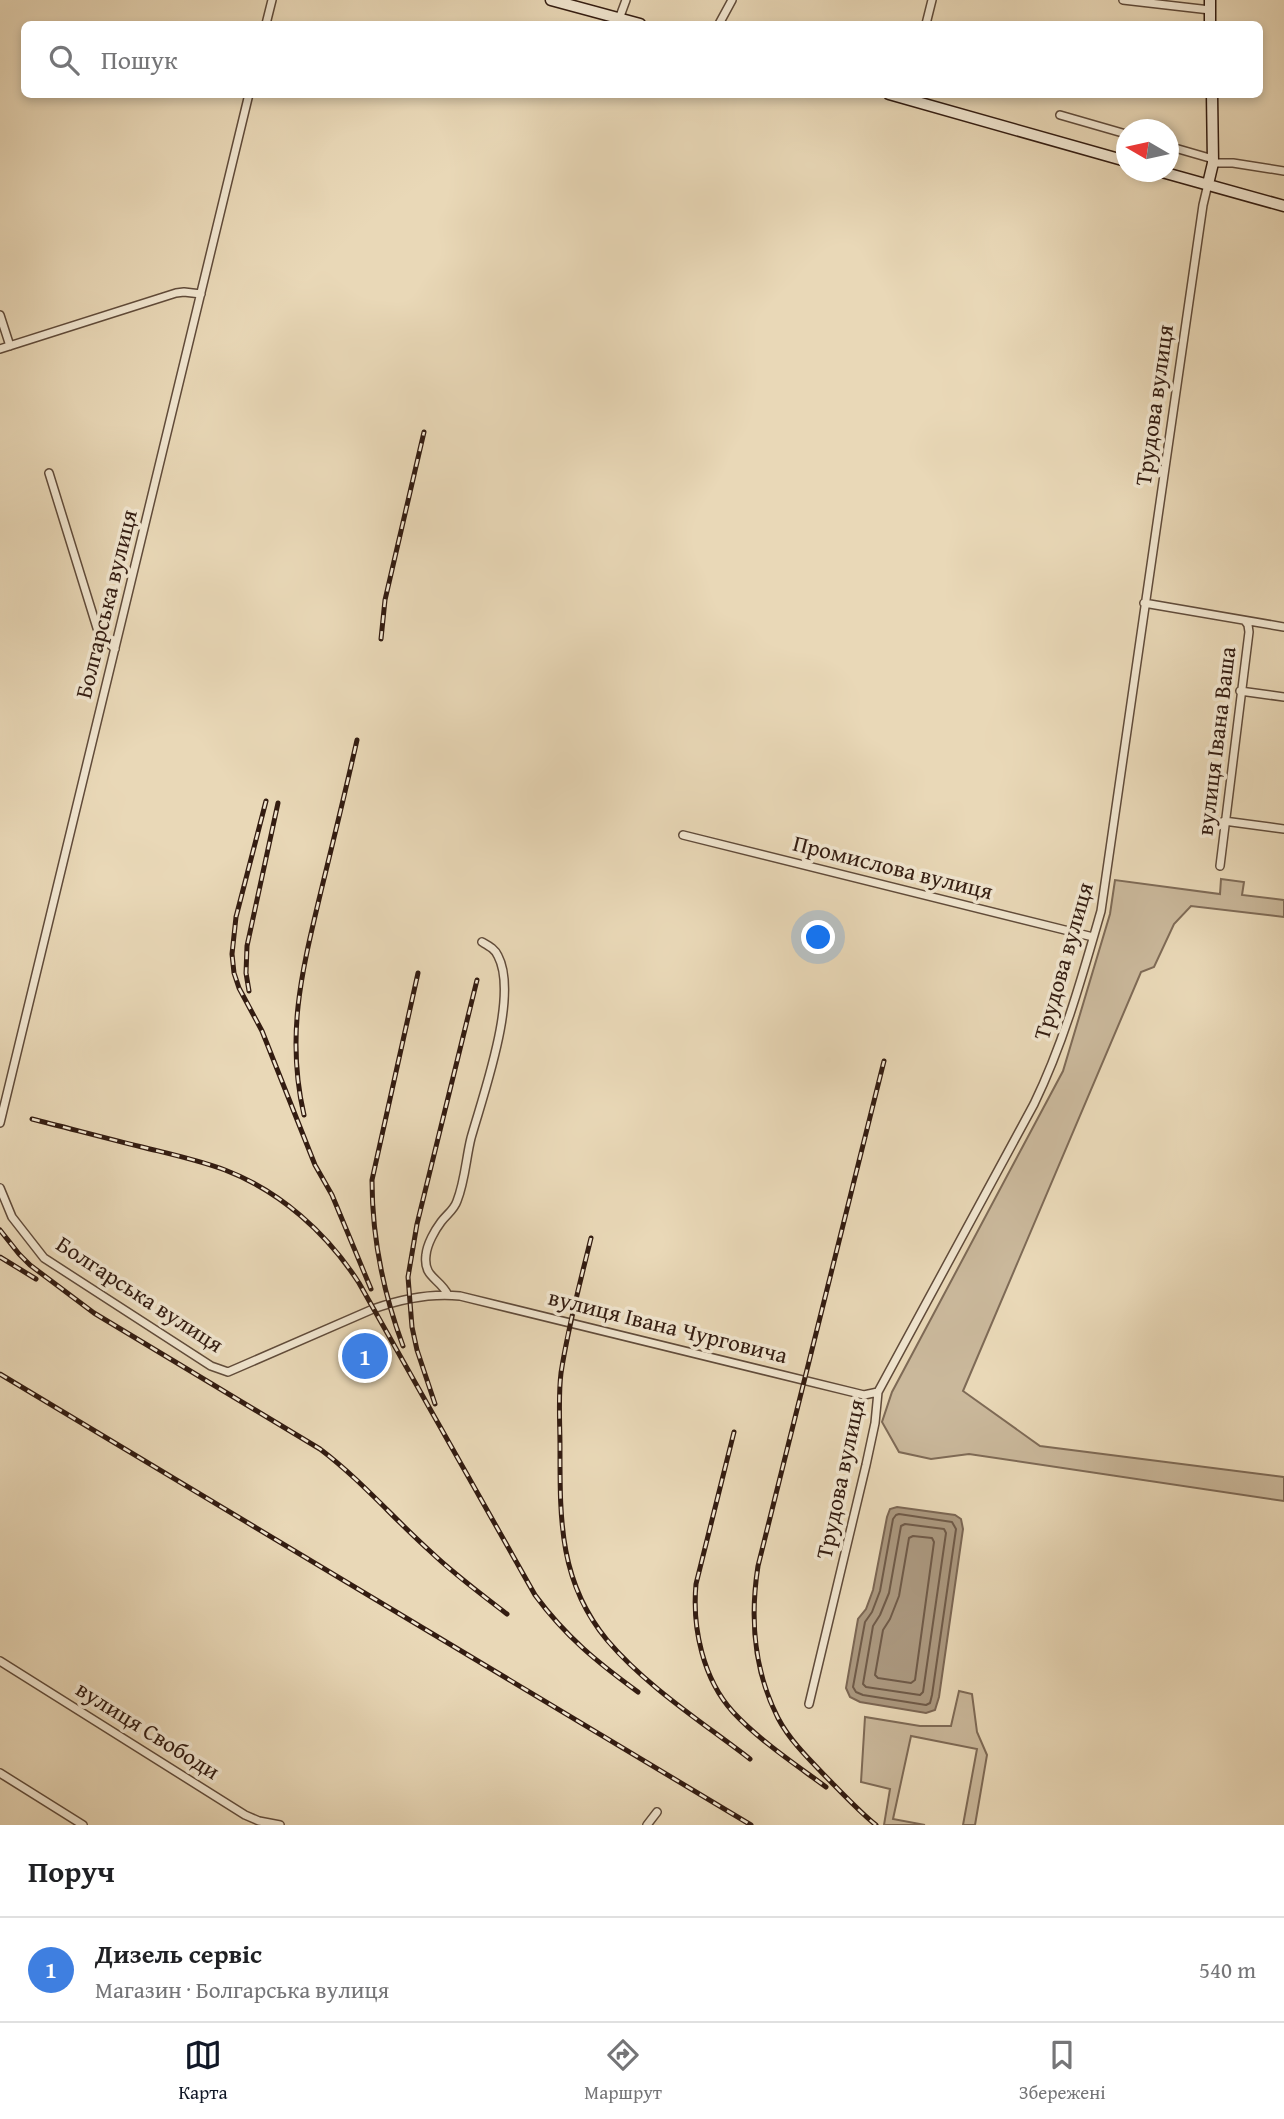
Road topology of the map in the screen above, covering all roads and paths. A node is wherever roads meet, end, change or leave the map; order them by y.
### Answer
1 (272, 0) edge
2 (551, 0) edge
3 (626, 0) edge
4 (732, 0) edge
5 (932, 0) edge
6 (1123, 0) edge
7 (1210, 5) edge
8 (619, 19) junction
9 (267, 21) edge
10 (627, 21) edge
11 (721, 21) edge
12 (927, 21) edge
13 (248, 98) edge
14 (910, 98) edge
15 (1212, 98) edge
16 (1060, 115) dead end
17 (1116, 131) edge
18 (1179, 150) edge
19 (1116, 158) edge
20 (1213, 161) junction
21 (1284, 171) edge
22 (1179, 176) edge
23 (1208, 184) junction
24 (1284, 206) edge
25 (201, 294) junction
26 (0, 315) edge
27 (10, 346) junction
28 (0, 349) edge
29 (49, 473) dead end
30 (1144, 603) junction
31 (1245, 621) junction
32 (1284, 627) edge
33 (115, 649) junction
34 (1240, 691) junction
35 (1284, 697) edge
36 (1224, 821) junction
37 (1284, 830) edge
38 (683, 835) dead end
39 (1220, 866) dead end
40 (1093, 937) junction
41 (482, 942) dead end
42 (0, 1123) edge
43 (0, 1188) edge
44 (448, 1295) junction
45 (878, 1392) junction
46 (0, 1661) edge
47 (809, 1704) dead end
48 (1, 1775) edge
49 (657, 1812) dead end
50 (83, 1825) edge
51 (279, 1825) edge
52 (647, 1825) edge

1 - 9 street
2 - 8 street
3 - 8 street
4 - 11 street
5 - 12 street
6 - 7 street
8 - 10 street
13 - 25 street, Болгарська вулиця
14 - 19 street
15 - 20 street
16 - 17 street
18 - 20 street
20 - 21 street
20 - 23 street
22 - 23 street
23 - 24 street
23 - 30 street, Трудова вулиця
25 - 27 street
25 - 33 street, Болгарська вулиця
26 - 27 street
27 - 28 street
29 - 33 street
30 - 31 street
30 - 40 street, Трудова вулиця
31 - 32 street
31 - 34 street, вулиця Івана Ваша
33 - 42 street, Болгарська вулиця
34 - 35 street
34 - 36 street, вулиця Івана Ваша
36 - 37 street
36 - 39 street, вулиця Івана Ваша
38 - 40 street, Промислова вулиця
40 - 45 street, Трудова вулиця
41 - 44 street
43 - 44 street, Болгарська вулиця
44 - 45 street, вулиця Івана Чурговича
45 - 47 street, Трудова вулиця
46 - 51 street, вулиця Свободи
48 - 50 street
49 - 52 street

